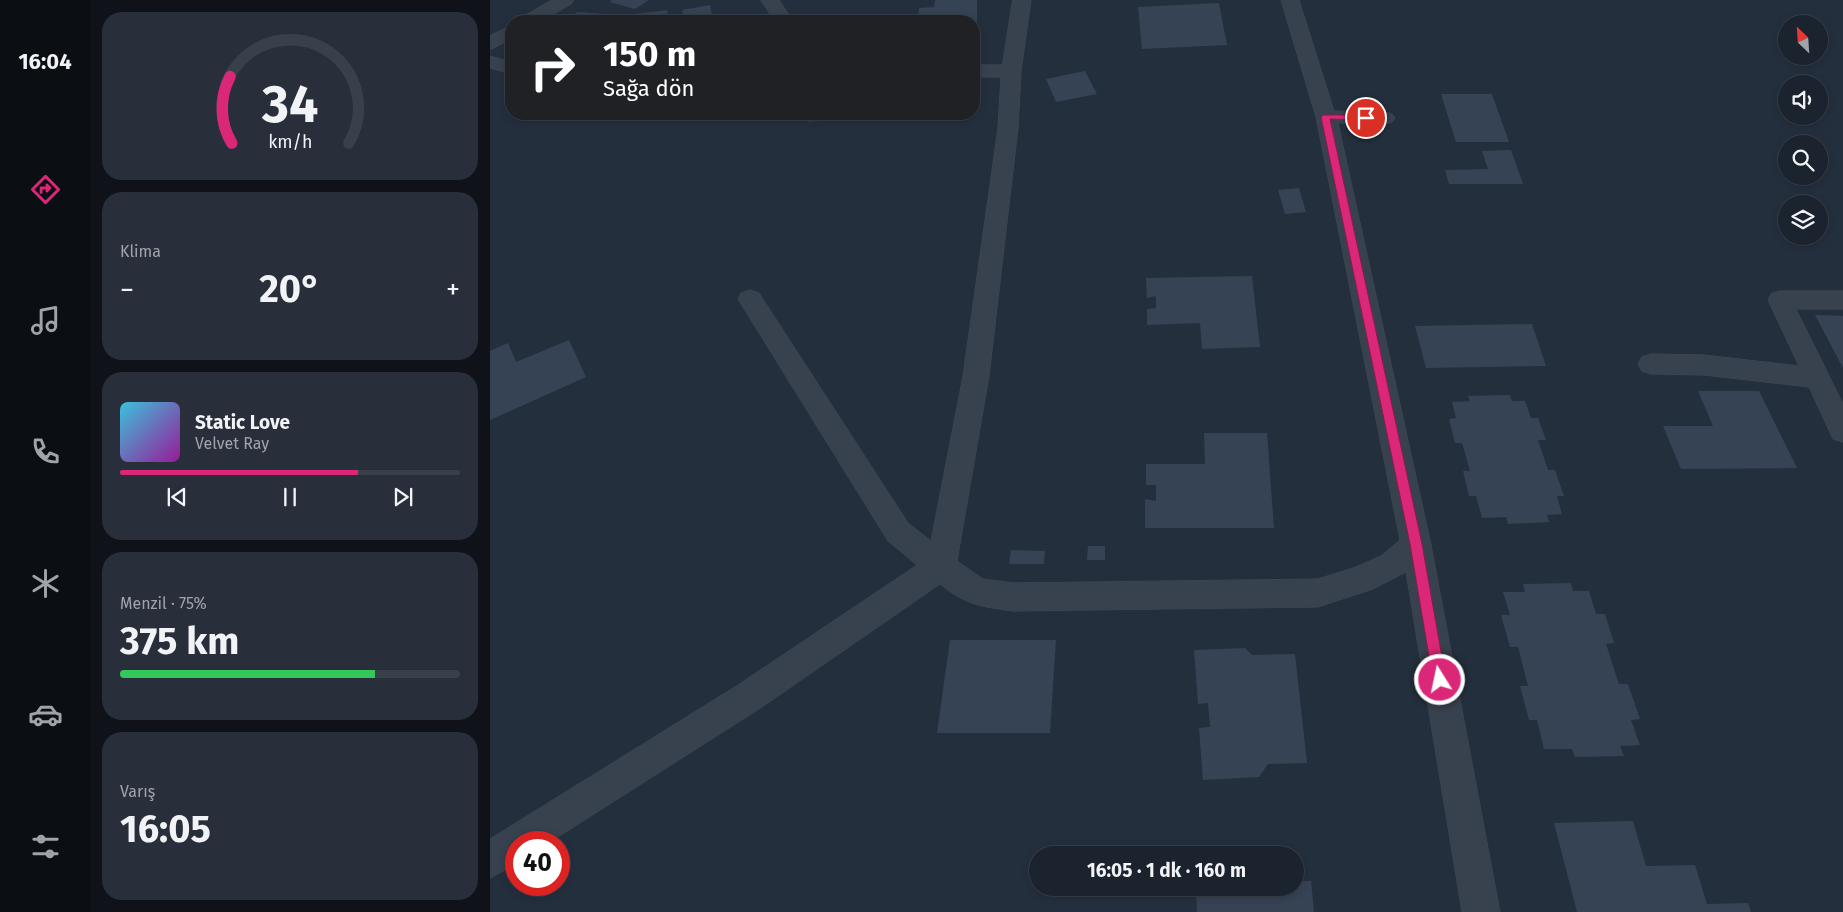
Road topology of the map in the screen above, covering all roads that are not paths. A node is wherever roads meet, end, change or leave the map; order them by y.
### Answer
1 (565, 0) edge
2 (770, 0) edge
3 (1022, 0) edge
4 (1290, 0) edge
5 (539, 15) edge
6 (780, 15) edge
7 (505, 35) edge
8 (490, 44) edge
9 (490, 62) edge
10 (505, 66) edge
11 (1012, 71) junction
12 (980, 72) edge
13 (1326, 117) junction
14 (1385, 118) dead end
15 (750, 299) dead end
16 (1843, 300) edge
17 (1651, 364) dead end
18 (1818, 378) junction
19 (1843, 431) edge
20 (1416, 544) junction
21 (941, 566) junction
22 (536, 831) edge
23 (505, 851) edge
24 (490, 860) edge
25 (1481, 912) edge

1 - 5 street
2 - 6 street
3 - 11 street
4 - 13 street
7 - 8 street
9 - 10 street
11 - 12 street
11 - 21 street
13 - 14 street
13 - 20 street
15 - 21 street
16 - 18 street
17 - 18 street
18 - 19 street
20 - 21 street
20 - 25 street
21 - 22 street
23 - 24 street

